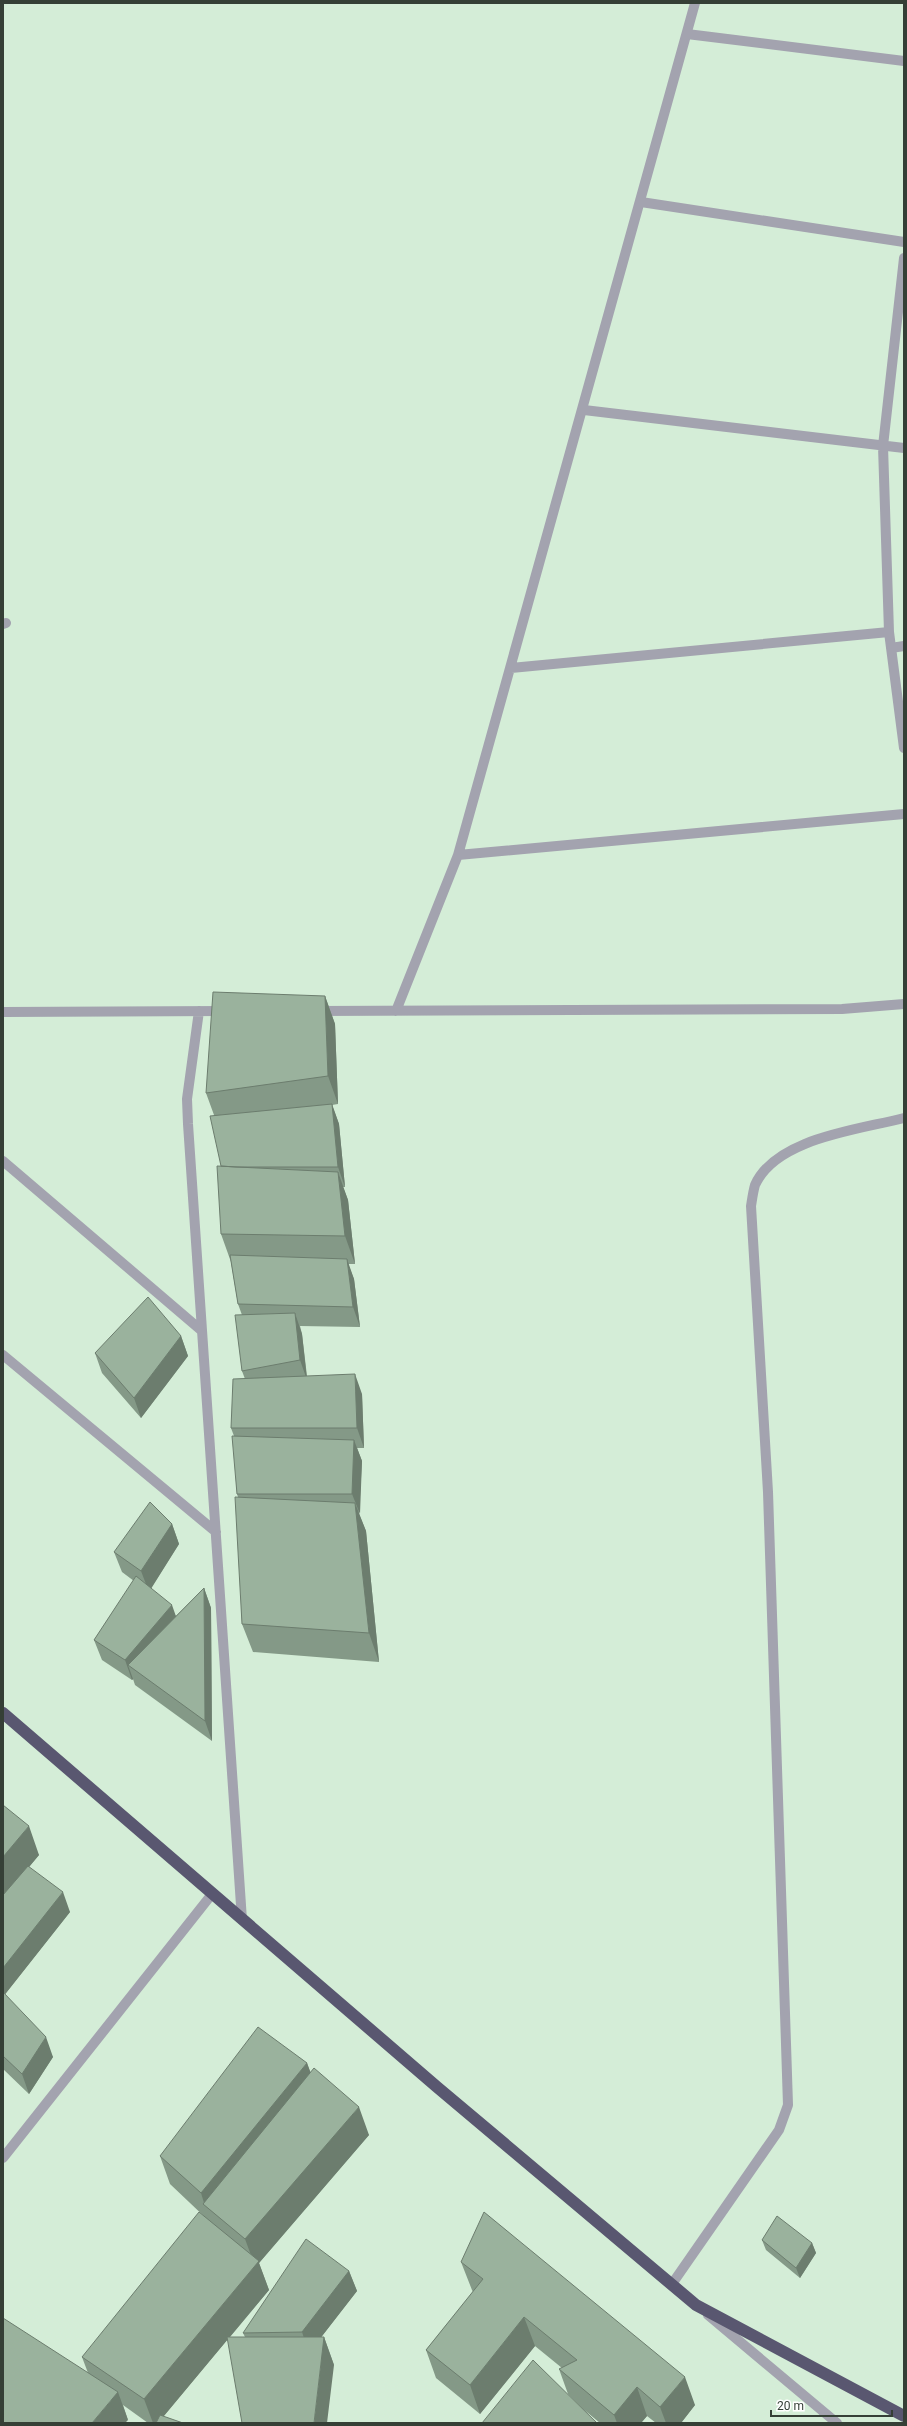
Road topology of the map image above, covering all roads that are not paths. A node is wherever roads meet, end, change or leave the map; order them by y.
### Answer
1 (696, 3) edge
2 (687, 34) junction
3 (904, 61) edge
4 (641, 202) junction
5 (904, 242) edge
6 (904, 258) edge
7 (584, 410) junction
8 (883, 446) junction
9 (904, 448) edge
10 (889, 632) junction
11 (904, 646) edge
12 (891, 648) junction
13 (511, 668) junction
14 (904, 748) edge
15 (904, 814) edge
16 (458, 855) junction
17 (904, 1004) edge
18 (199, 1011) junction
19 (238, 1011) edge
20 (310, 1011) edge
21 (396, 1011) junction
22 (3, 1012) edge
23 (904, 1118) edge
24 (3, 1161) edge
25 (202, 1331) junction
26 (3, 1355) edge
27 (216, 1532) junction
28 (3, 1713) edge
29 (212, 1894) junction
30 (242, 1920) junction
31 (3, 2158) edge
32 (672, 2284) junction
33 (696, 2306) junction
34 (904, 2416) edge
35 (837, 2423) edge

1 - 2 street
2 - 3 street
2 - 4 street
4 - 5 street
4 - 7 street
6 - 8 street
7 - 8 street
7 - 13 street
8 - 9 street
8 - 10 street
10 - 12 street
10 - 13 street
11 - 12 street
12 - 14 street
13 - 16 street
15 - 16 street
16 - 21 street
17 - 21 street
18 - 19 street
18 - 22 street
18 - 25 street
20 - 21 street
23 - 32 street
24 - 25 street
25 - 27 street
26 - 27 street
27 - 30 street
28 - 29 highway
29 - 30 highway
29 - 31 street
30 - 32 highway
32 - 33 highway
33 - 34 highway
33 - 35 street

